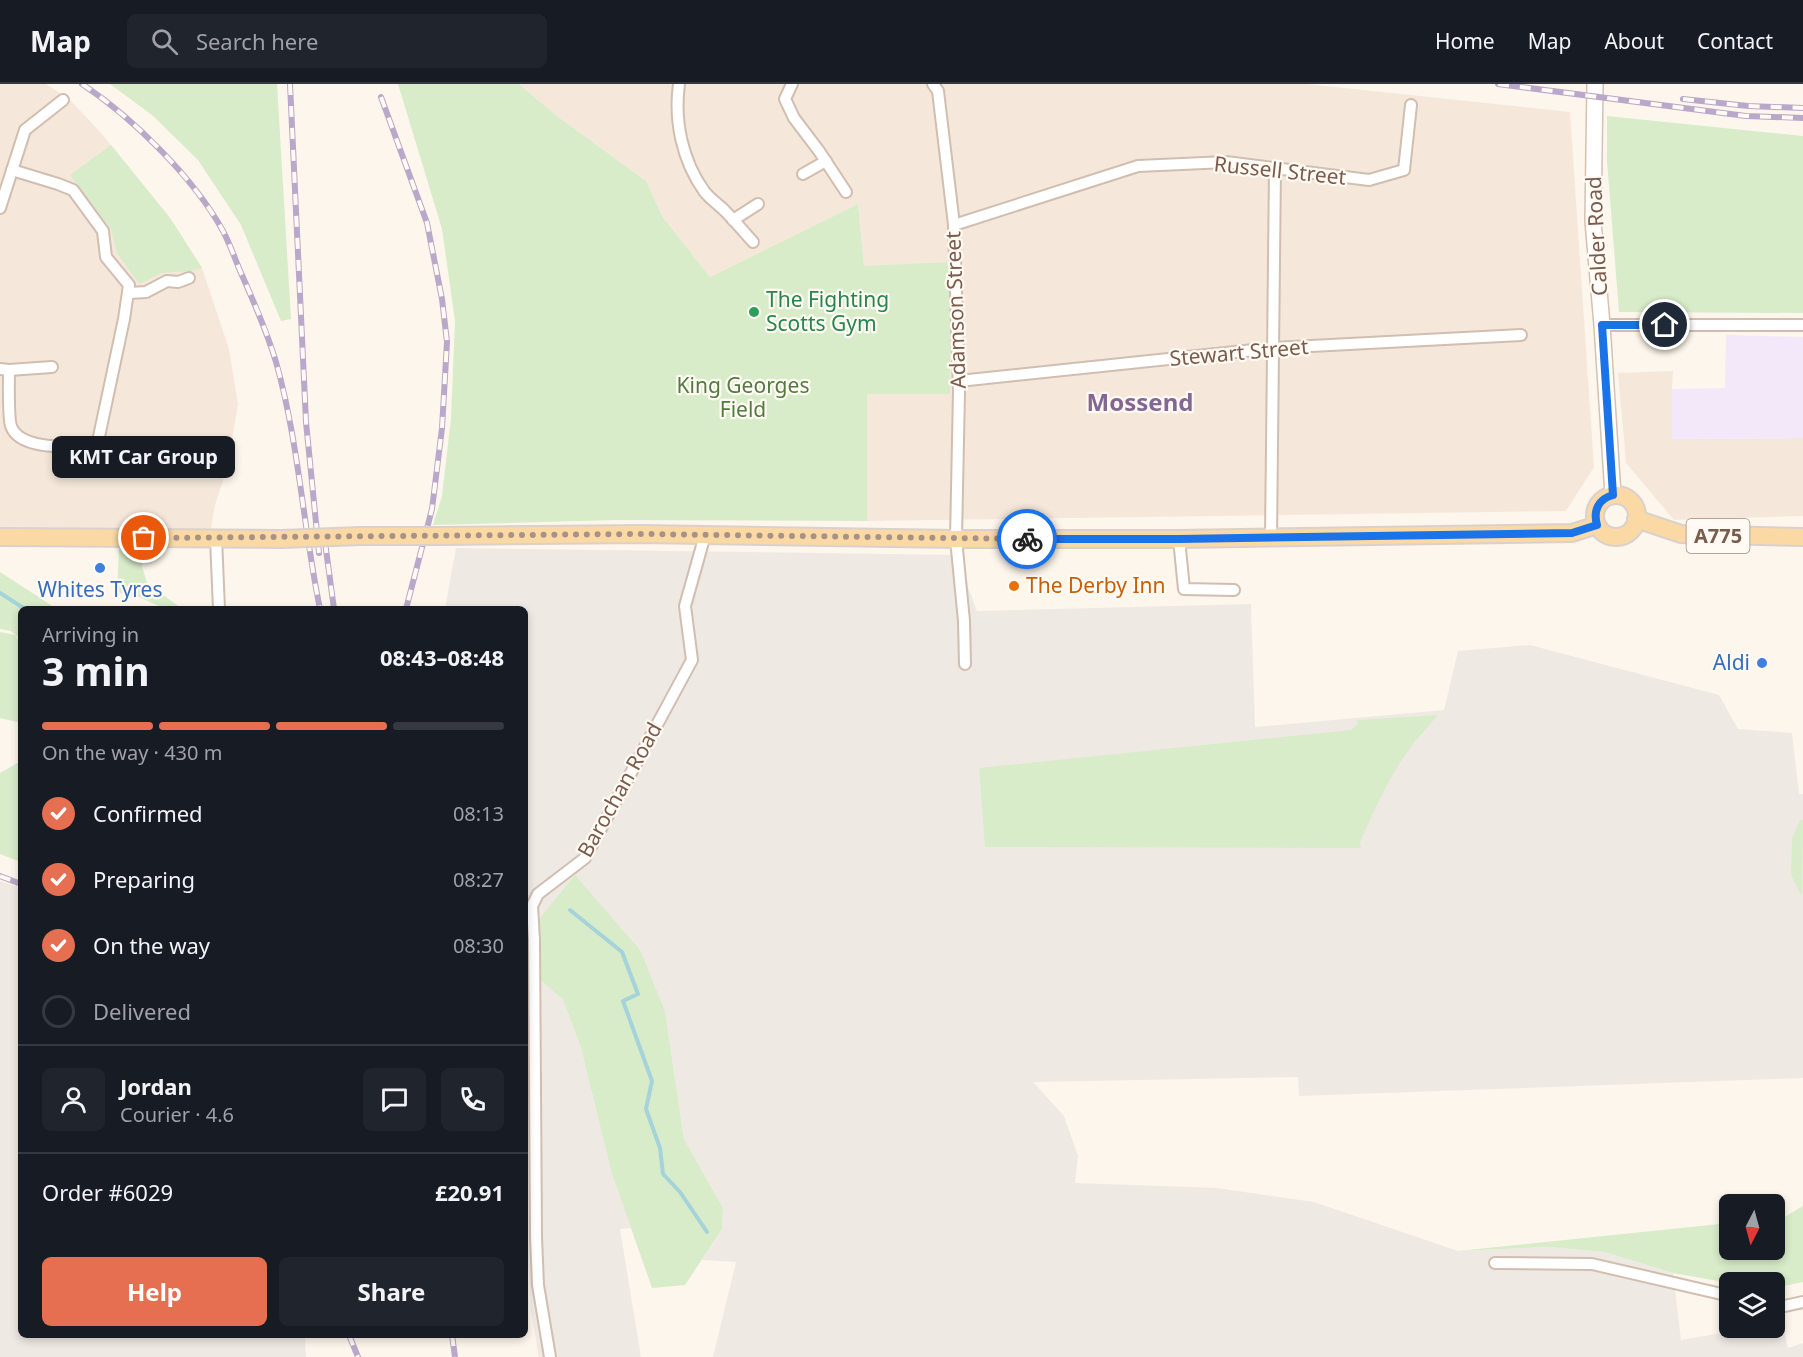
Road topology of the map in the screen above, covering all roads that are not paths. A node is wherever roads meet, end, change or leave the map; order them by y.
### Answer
1 (678, 84) edge
2 (792, 84) edge
3 (933, 84) edge
4 (1595, 84) edge
5 (63, 100) dead end
6 (1411, 105) dead end
7 (826, 161) junction
8 (1275, 168) junction
9 (12, 170) junction
10 (803, 174) dead end
11 (846, 192) dead end
12 (758, 204) dead end
13 (0, 208) edge
14 (733, 220) junction
15 (954, 225) junction
16 (753, 242) dead end
17 (189, 278) dead end
18 (129, 292) junction
19 (1602, 325) junction
20 (1803, 325) edge
21 (1521, 335) dead end
22 (1274, 348) junction
23 (52, 368) dead end
24 (4, 370) edge
25 (959, 381) junction
26 (1613, 495) junction
27 (1636, 519) junction
28 (1597, 525) junction
29 (705, 535) junction
30 (0, 537) edge
31 (1803, 537) edge
32 (216, 538) junction
33 (1271, 538) junction
34 (956, 539) junction
35 (1179, 539) junction
36 (1234, 590) dead end
37 (219, 606) edge
38 (965, 664) dead end
39 (1495, 1263) dead end
40 (1719, 1293) edge
41 (1803, 1302) edge
42 (1785, 1306) edge
43 (550, 1357) edge

1 - 14 street
2 - 7 street
3 - 15 street, Adamson Street
4 - 19 main road, Calder Road
5 - 9 street
6 - 8 street, Russell Street
7 - 10 street
7 - 11 street
8 - 15 street, Russell Street
8 - 22 street
9 - 13 street
9 - 18 street
12 - 14 street
14 - 16 street
15 - 25 street, Adamson Street
17 - 18 street
18 - 24 street
19 - 20 street
19 - 26 main road, Calder Road
21 - 22 street, Stewart Street
22 - 25 street, Stewart Street
22 - 33 street
23 - 24 street
25 - 34 street, Adamson Street
26 - 27 main road
26 - 28 main road
27 - 28 main road
27 - 31 main road, A775
28 - 33 main road
29 - 32 main road, bridge
29 - 34 main road
29 - 43 street, Barochan Road
30 - 32 main road
32 - 37 street
33 - 35 main road
34 - 35 main road
34 - 38 street, Adamson Street
35 - 36 street
39 - 40 street
41 - 42 street

